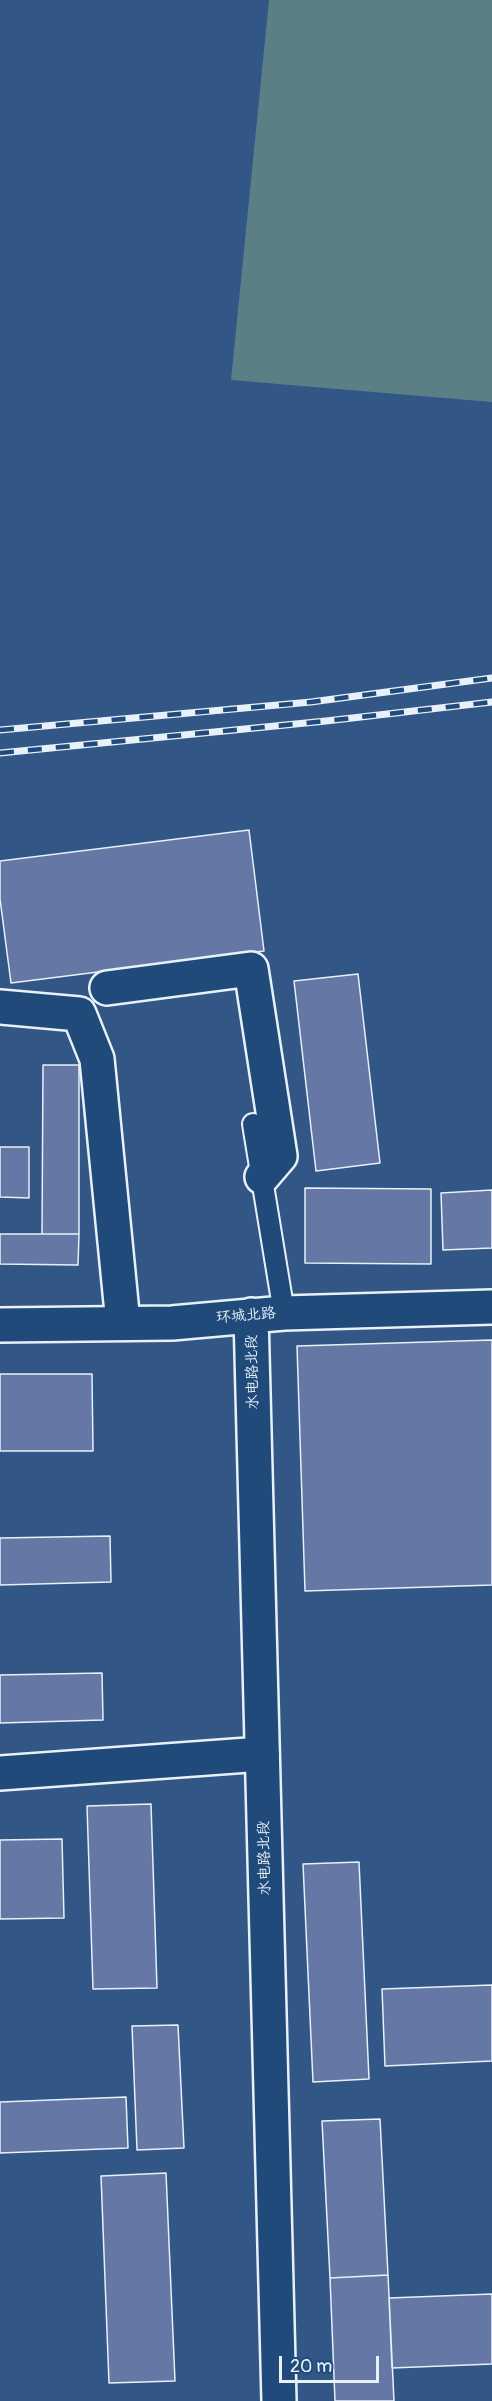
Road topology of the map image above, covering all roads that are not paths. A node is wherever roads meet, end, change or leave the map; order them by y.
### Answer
1 (107, 988) dead end
2 (0, 1007) edge
3 (253, 1124) dead end
4 (262, 1177) junction
5 (492, 1307) edge
6 (284, 1313) junction
7 (251, 1315) junction
8 (123, 1323) junction
9 (0, 1325) edge
10 (262, 1754) junction
11 (0, 1773) edge
12 (279, 2401) edge

1 - 4 street
2 - 8 street
3 - 4 lane
4 - 6 lane
5 - 6 street, 环城北路
6 - 7 street, 环城北路
7 - 8 street, 环城北路
7 - 10 street, 水电路北段
8 - 9 street, 环城北路
10 - 11 street
10 - 12 street, 水电路北段

